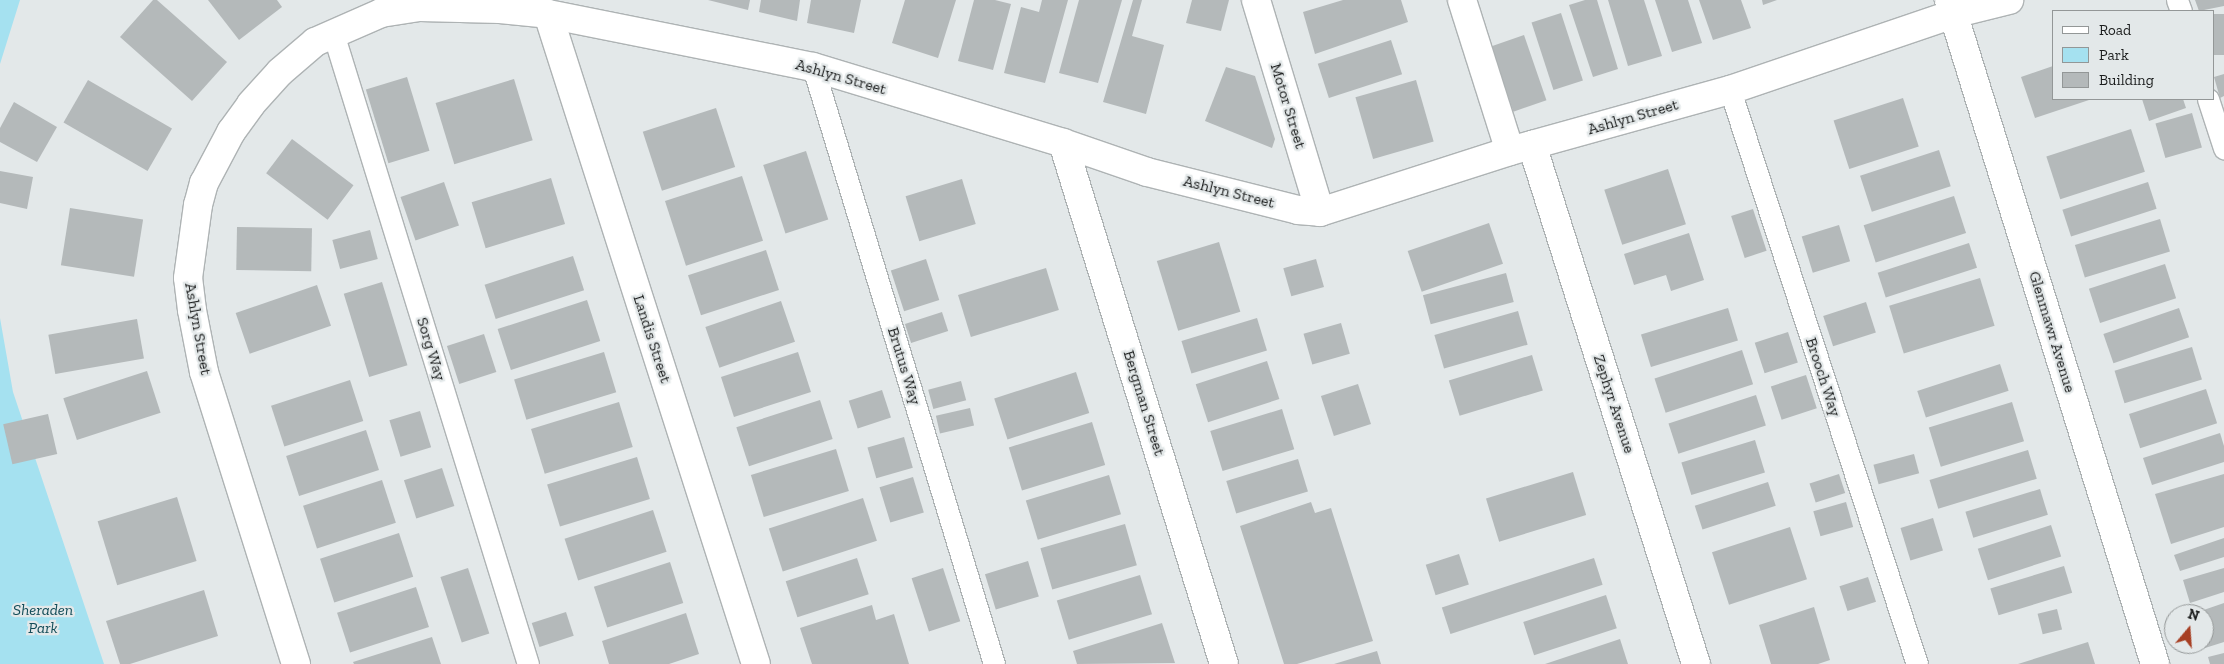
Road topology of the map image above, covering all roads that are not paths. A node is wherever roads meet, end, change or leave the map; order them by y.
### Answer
1 (1256, 0) edge
2 (1462, 0) edge
3 (2009, 0) edge
4 (1951, 7) edge
5 (548, 14) junction
6 (333, 34) junction
7 (814, 67) junction
8 (1730, 90) junction
9 (2208, 100) edge
10 (1063, 143) junction
11 (1521, 148) junction
12 (2224, 148) edge
13 (1320, 212) junction
14 (296, 664) edge
15 (528, 664) edge
16 (756, 664) edge
17 (994, 664) edge
18 (1224, 664) edge
19 (1696, 664) edge
20 (1917, 664) edge
21 (2155, 664) edge

1 - 13 street, Motor Street
2 - 11 street, Zephyr Avenue
3 - 4 street, Ashlyn Street
4 - 8 street, Ashlyn Street
4 - 21 street, Glenmawr Avenue
5 - 6 street, Ashlyn Street
5 - 7 street, Ashlyn Street
5 - 16 street, Landis Street
6 - 14 street, Ashlyn Street
6 - 15 lane, Sorg Way
7 - 10 street, Ashlyn Street
7 - 17 lane, Brutus Way
8 - 11 street, Ashlyn Street
8 - 20 lane, Brooch Way
9 - 12 lane
10 - 13 street, Ashlyn Street
10 - 18 street, Bergman Street
11 - 13 street, Ashlyn Street
11 - 19 street, Zephyr Avenue

